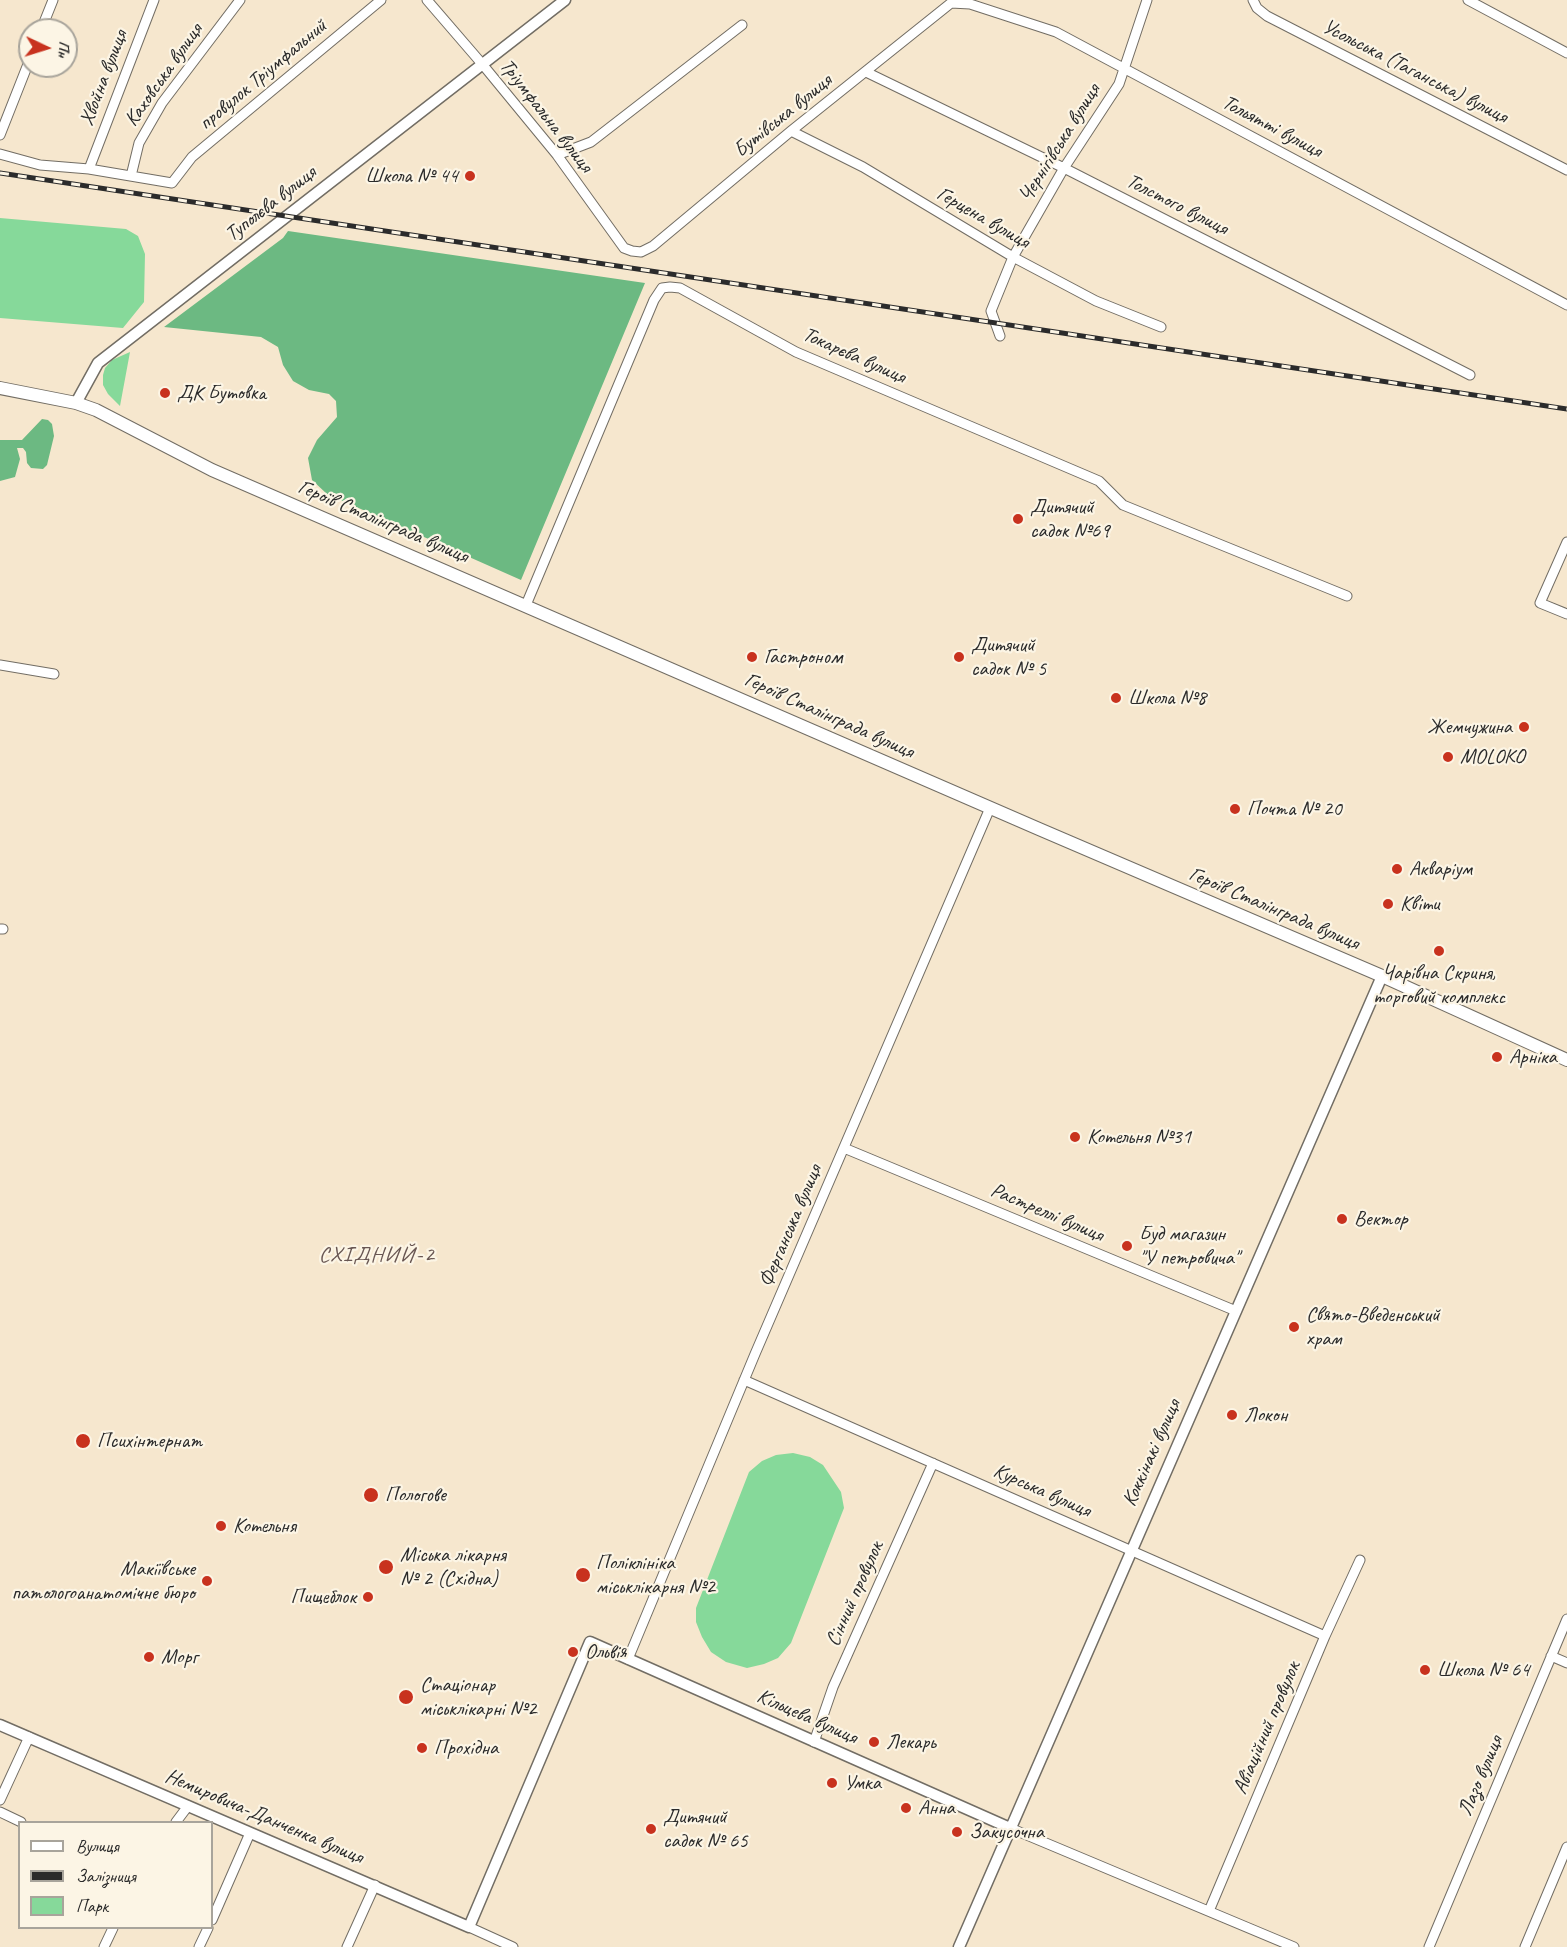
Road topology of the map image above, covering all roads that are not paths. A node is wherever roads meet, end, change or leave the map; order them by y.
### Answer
1 (53, 0) edge
2 (154, 0) edge
3 (240, 0) edge
4 (381, 0) edge
5 (427, 0) edge
6 (566, 0) edge
7 (1147, 0) edge
8 (1254, 0) edge
9 (1468, 0) edge
10 (951, 3) joint
11 (46, 18) edge
12 (742, 25) dead end
13 (1567, 53) edge
14 (483, 65) junction
15 (1123, 68) junction
16 (866, 72) junction
17 (22, 78) edge
18 (791, 131) junction
19 (0, 135) edge
20 (0, 154) edge
21 (557, 155) junction
22 (1064, 168) junction
23 (89, 169) junction
24 (1567, 170) edge
25 (131, 176) junction
26 (636, 252) joint
27 (1013, 256) junction
28 (1567, 305) edge
29 (1161, 327) dead end
30 (1000, 336) dead end
31 (1470, 375) dead end
32 (0, 388) edge
33 (76, 403) junction
34 (1567, 542) edge
35 (1347, 596) dead end
36 (526, 605) junction
37 (1567, 614) edge
38 (0, 665) edge
39 (54, 674) dead end
40 (990, 808) junction
41 (1382, 975) junction
42 (1567, 1060) edge
43 (844, 1148) junction
44 (1236, 1311) junction
45 (744, 1380) junction
46 (933, 1463) junction
47 (1131, 1550) junction
48 (1360, 1560) dead end
49 (1567, 1619) edge
50 (1325, 1636) junction
51 (1551, 1656) junction
52 (628, 1659) junction
53 (1567, 1663) edge
54 (0, 1725) edge
55 (29, 1737) junction
56 (814, 1742) junction
57 (0, 1800) edge
58 (188, 1806) junction
59 (0, 1812) edge
60 (19, 1821) edge
61 (177, 1821) edge
62 (1010, 1828) junction
63 (250, 1833) junction
64 (1567, 1848) edge
65 (375, 1886) junction
66 (1209, 1911) junction
67 (213, 1918) edge
68 (469, 1927) junction
69 (113, 1929) edge
70 (208, 1929) edge
71 (104, 1947) edge
72 (199, 1947) edge
73 (347, 1947) edge
74 (513, 1947) edge
75 (959, 1947) edge
76 (1294, 1947) edge
77 (1429, 1947) edge
78 (1525, 1947) edge

1 - 11 street
2 - 23 street, Хвойна вулиця
3 - 25 street, Каховська вулиця
4 - 25 street, провулок Тріумфальний
5 - 14 street, Тріумфальна вулиця
6 - 14 street, Туполєва вулиця
7 - 15 street, Чернігівська вулиця
8 - 24 street, Усольська (Таганська) вулиця
9 - 13 street
10 - 15 street, Тольятті вулиця
10 - 16 street, Бутівська вулиця
12 - 21 street
14 - 21 street, Тріумфальна вулиця
14 - 33 street, Туполєва вулиця
15 - 22 street, Чернігівська вулиця
15 - 28 street, Тольятті вулиця
16 - 18 street, Бутівська вулиця
16 - 22 street, Толстого вулиця
17 - 19 street
18 - 26 street, Бутівська вулиця
18 - 27 street, Герцена вулиця
20 - 23 street
21 - 26 street, Тріумфальна вулиця
22 - 27 street, Чернігівська вулиця
22 - 31 street, Толстого вулиця
23 - 25 street
27 - 29 street, Герцена вулиця
27 - 30 street, Чернігівська вулиця
32 - 33 main road
33 - 36 main road, Героїв Сталінграда вулиця
34 - 37 street
35 - 36 street, Токарєва вулиця
36 - 40 main road, Героїв Сталінграда вулиця
38 - 39 street
40 - 41 main road, Героїв Сталінграда вулиця
40 - 43 street, Ферганська вулиця
41 - 42 main road, Героїв Сталінграда вулиця
41 - 44 street, Коккінакі вулиця
43 - 44 street, Растреллі вулиця
43 - 45 street, Ферганська вулиця
44 - 47 street, Коккінакі вулиця
45 - 46 street, Курська вулиця
45 - 52 street, Ферганська вулиця
46 - 47 street, Курська вулиця
46 - 56 street, Сінний провулок
47 - 50 street, Курська вулиця
47 - 62 street, Коккінакі вулиця
48 - 50 street, Авіаційний провулок
49 - 51 street, Лазо вулиця
50 - 66 street, Авіаційний провулок
51 - 53 street
51 - 77 street, Лазо вулиця
52 - 56 street, Кільцева вулиця
52 - 68 street, Кільцева вулиця
54 - 55 street, Немировича-Данченка вулиця
55 - 57 street
55 - 58 street, Немировича-Данченка вулиця
56 - 62 street, Кільцева вулиця
58 - 61 street
58 - 63 street, Немировича-Данченка вулиця
59 - 60 street
62 - 66 street, Кільцева вулиця
62 - 75 street, Коккінакі вулиця
63 - 65 street, Немировича-Данченка вулиця
63 - 67 street
64 - 78 street
65 - 68 street, Немировича-Данченка вулиця
65 - 73 street
66 - 76 street, Кільцева вулиця
68 - 74 street, Немировича-Данченка вулиця
69 - 71 street
70 - 72 street

